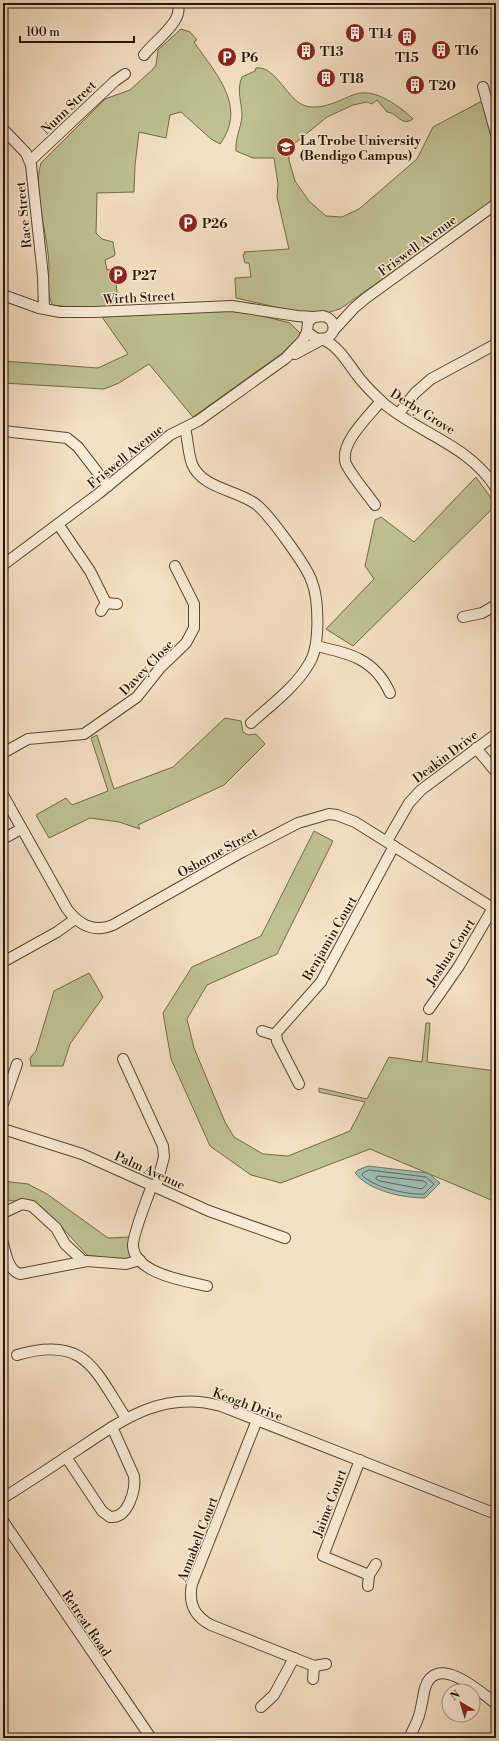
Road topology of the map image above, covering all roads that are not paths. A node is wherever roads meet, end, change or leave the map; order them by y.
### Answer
1 (178, 5) edge
2 (144, 55) dead end
3 (125, 74) dead end
4 (483, 87) dead end
5 (3, 129) edge
6 (496, 134) edge
7 (30, 161) junction
8 (496, 204) edge
9 (3, 295) edge
10 (354, 308) junction
11 (44, 309) junction
12 (279, 313) junction
13 (325, 316) junction
14 (314, 317) junction
15 (307, 331) junction
16 (333, 331) junction
17 (322, 340) junction
18 (496, 344) edge
19 (340, 352) junction
20 (286, 358) junction
21 (381, 401) junction
22 (399, 414) junction
23 (185, 428) junction
24 (3, 431) edge
25 (108, 486) junction
26 (496, 488) edge
27 (375, 505) dead end
28 (58, 524) junction
29 (3, 565) edge
30 (175, 566) dead end
31 (117, 604) dead end
32 (496, 604) edge
33 (463, 617) dead end
34 (316, 646) junction
35 (390, 693) dead end
36 (251, 723) dead end
37 (496, 734) edge
38 (476, 748) junction
39 (3, 753) edge
40 (496, 772) edge
41 (3, 795) edge
42 (21, 829) junction
43 (3, 839) edge
44 (390, 844) junction
45 (495, 909) edge
46 (75, 919) junction
47 (3, 962) edge
48 (428, 1009) dead end
49 (262, 1031) dead end
50 (275, 1035) junction
51 (123, 1059) dead end
52 (17, 1064) dead end
53 (299, 1084) dead end
54 (3, 1104) edge
55 (3, 1129) edge
56 (154, 1186) junction
57 (3, 1213) edge
58 (285, 1238) dead end
59 (3, 1243) edge
60 (140, 1260) junction
61 (81, 1262) junction
62 (207, 1286) dead end
63 (17, 1355) dead end
64 (126, 1418) junction
65 (257, 1420) junction
66 (112, 1427) junction
67 (66, 1457) junction
68 (360, 1460) junction
69 (3, 1498) edge
70 (496, 1514) edge
71 (3, 1521) edge
72 (376, 1564) dead end
73 (369, 1575) junction
74 (368, 1586) dead end
75 (294, 1658) junction
76 (326, 1664) dead end
77 (314, 1666) junction
78 (313, 1679) dead end
79 (496, 1704) edge
80 (259, 1708) dead end
81 (151, 1738) edge
82 (409, 1738) edge

1 - 2 street
3 - 7 street, Nunn Street
4 - 6 street
5 - 7 street
7 - 11 street, Race Street
8 - 10 street, Friswell Avenue
9 - 11 street, Wirth Street
10 - 13 street, Friswell Avenue
10 - 16 street, Friswell Avenue
11 - 12 street, Wirth Street
12 - 14 street, Wirth Street
12 - 15 street, Wirth Street
13 - 14 street
13 - 16 street
14 - 15 street
15 - 17 street
15 - 20 street, Friswell Avenue
16 - 17 street
16 - 19 street, Derby Grove
17 - 19 street, Derby Grove
17 - 20 street, Friswell Avenue
18 - 22 street
19 - 21 street, Derby Grove
20 - 23 street, Friswell Avenue
21 - 22 street, Derby Grove
21 - 27 street
22 - 26 street, Derby Grove
23 - 25 street, Friswell Avenue
23 - 34 street
24 - 25 street
25 - 28 street, Friswell Avenue
28 - 29 street, Friswell Avenue
28 - 31 street
30 - 39 street, Davey Close
32 - 33 street
34 - 35 street
34 - 36 street
37 - 38 street, Deakin Drive
38 - 40 street
38 - 44 street, Deakin Drive
41 - 42 street, Osborne Street
42 - 43 street
42 - 46 street, Osborne Street
44 - 45 street, Osborne Street
44 - 46 street, Osborne Street
44 - 50 street, Benjamin Court
45 - 48 street, Joshua Court
46 - 47 street
49 - 50 street
50 - 53 street
51 - 56 street
52 - 54 street
55 - 56 street, Palm Avenue
56 - 58 street, Palm Avenue
56 - 60 street
57 - 61 street
59 - 61 street
60 - 61 street
60 - 62 street
63 - 64 street
64 - 65 street, Keogh Drive
64 - 66 street, Keogh Drive
65 - 68 street, Keogh Drive
65 - 75 street, Annabell Court
66 - 67 street, Keogh Drive
66 - 67 street
67 - 69 street, Keogh Drive
68 - 70 street, Keogh Drive
68 - 73 street, Jaime Court
71 - 81 street, Retreat Road
72 - 73 street
73 - 74 street
75 - 77 street, Annabell Court
75 - 80 street
76 - 77 street
77 - 78 street
79 - 82 street

